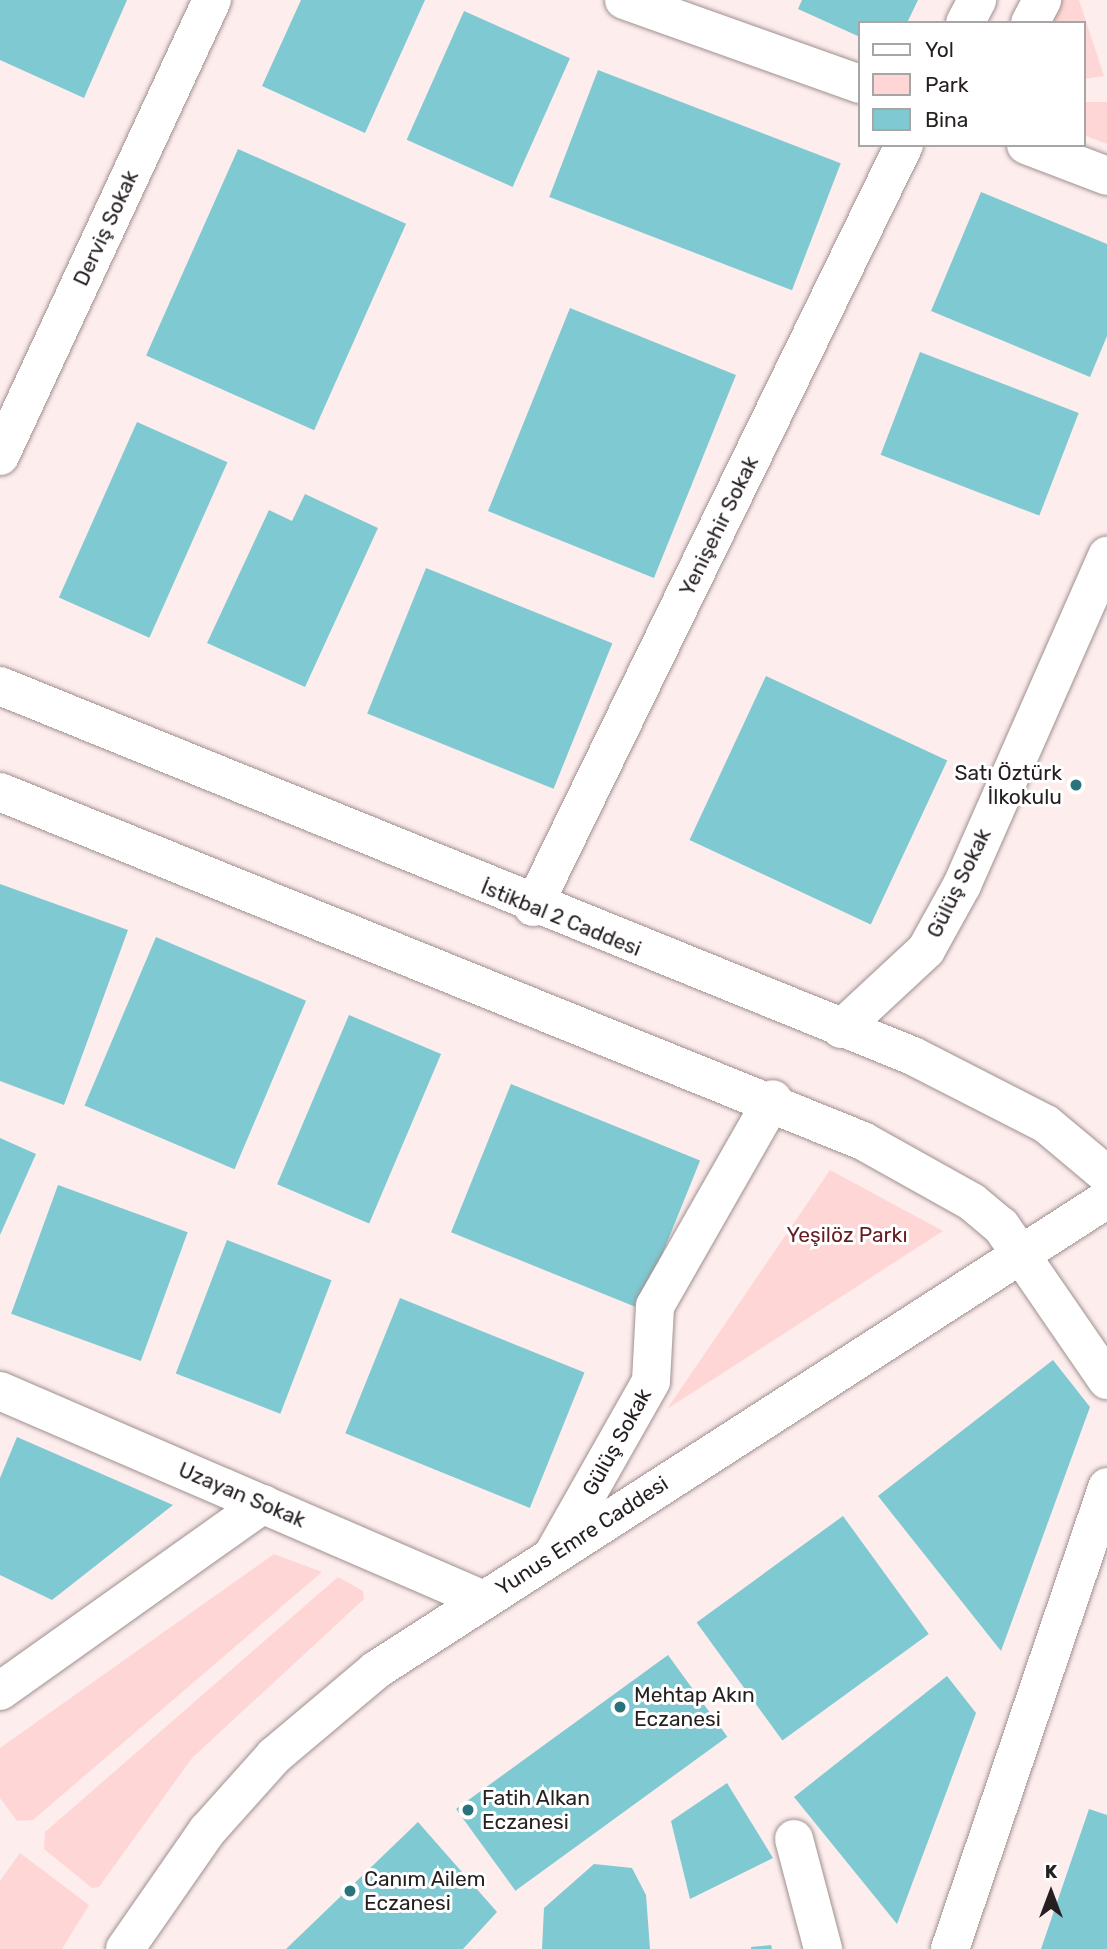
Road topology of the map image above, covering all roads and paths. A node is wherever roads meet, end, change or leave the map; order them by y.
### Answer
1 (212, 0) edge
2 (624, 0) edge
3 (977, 0) edge
4 (1042, 0) edge
5 (966, 21) edge
6 (1031, 21) edge
7 (858, 83) edge
8 (1086, 145) edge
9 (903, 147) edge
10 (1031, 147) edge
11 (1107, 153) edge
12 (1107, 176) edge
13 (0, 456) edge
14 (1107, 556) edge
15 (0, 686) edge
16 (0, 792) edge
17 (533, 908) junction
18 (841, 1029) junction
19 (774, 1099) junction
20 (1107, 1175) edge
21 (1107, 1199) edge
22 (1022, 1249) junction
23 (1107, 1380) edge
24 (0, 1391) edge
25 (1107, 1487) edge
26 (263, 1504) junction
27 (552, 1556) junction
28 (484, 1600) junction
29 (0, 1690) edge
30 (794, 1839) dead end
31 (133, 1946) edge
32 (823, 1949) edge
33 (950, 1949) edge

1 - 13 street, Derviş Sokak
2 - 7 street
3 - 5 street
4 - 6 street
8 - 11 street
9 - 17 street, Yenişehir Sokak
10 - 12 street
14 - 18 street, Gülüş Sokak
15 - 17 street, İstikbal 2 Caddesi
16 - 19 street
17 - 18 street, İstikbal 2 Caddesi
18 - 20 street, İstikbal 2 Caddesi
19 - 22 street
19 - 27 street, Gülüş Sokak
21 - 22 street, Yunus Emre Caddesi
22 - 23 street
22 - 27 street, Yunus Emre Caddesi
24 - 26 street, Uzayan Sokak
25 - 33 street
26 - 28 street, Uzayan Sokak
26 - 29 street
27 - 28 street, Yunus Emre Caddesi
28 - 31 street, Yunus Emre Caddesi
30 - 32 street

